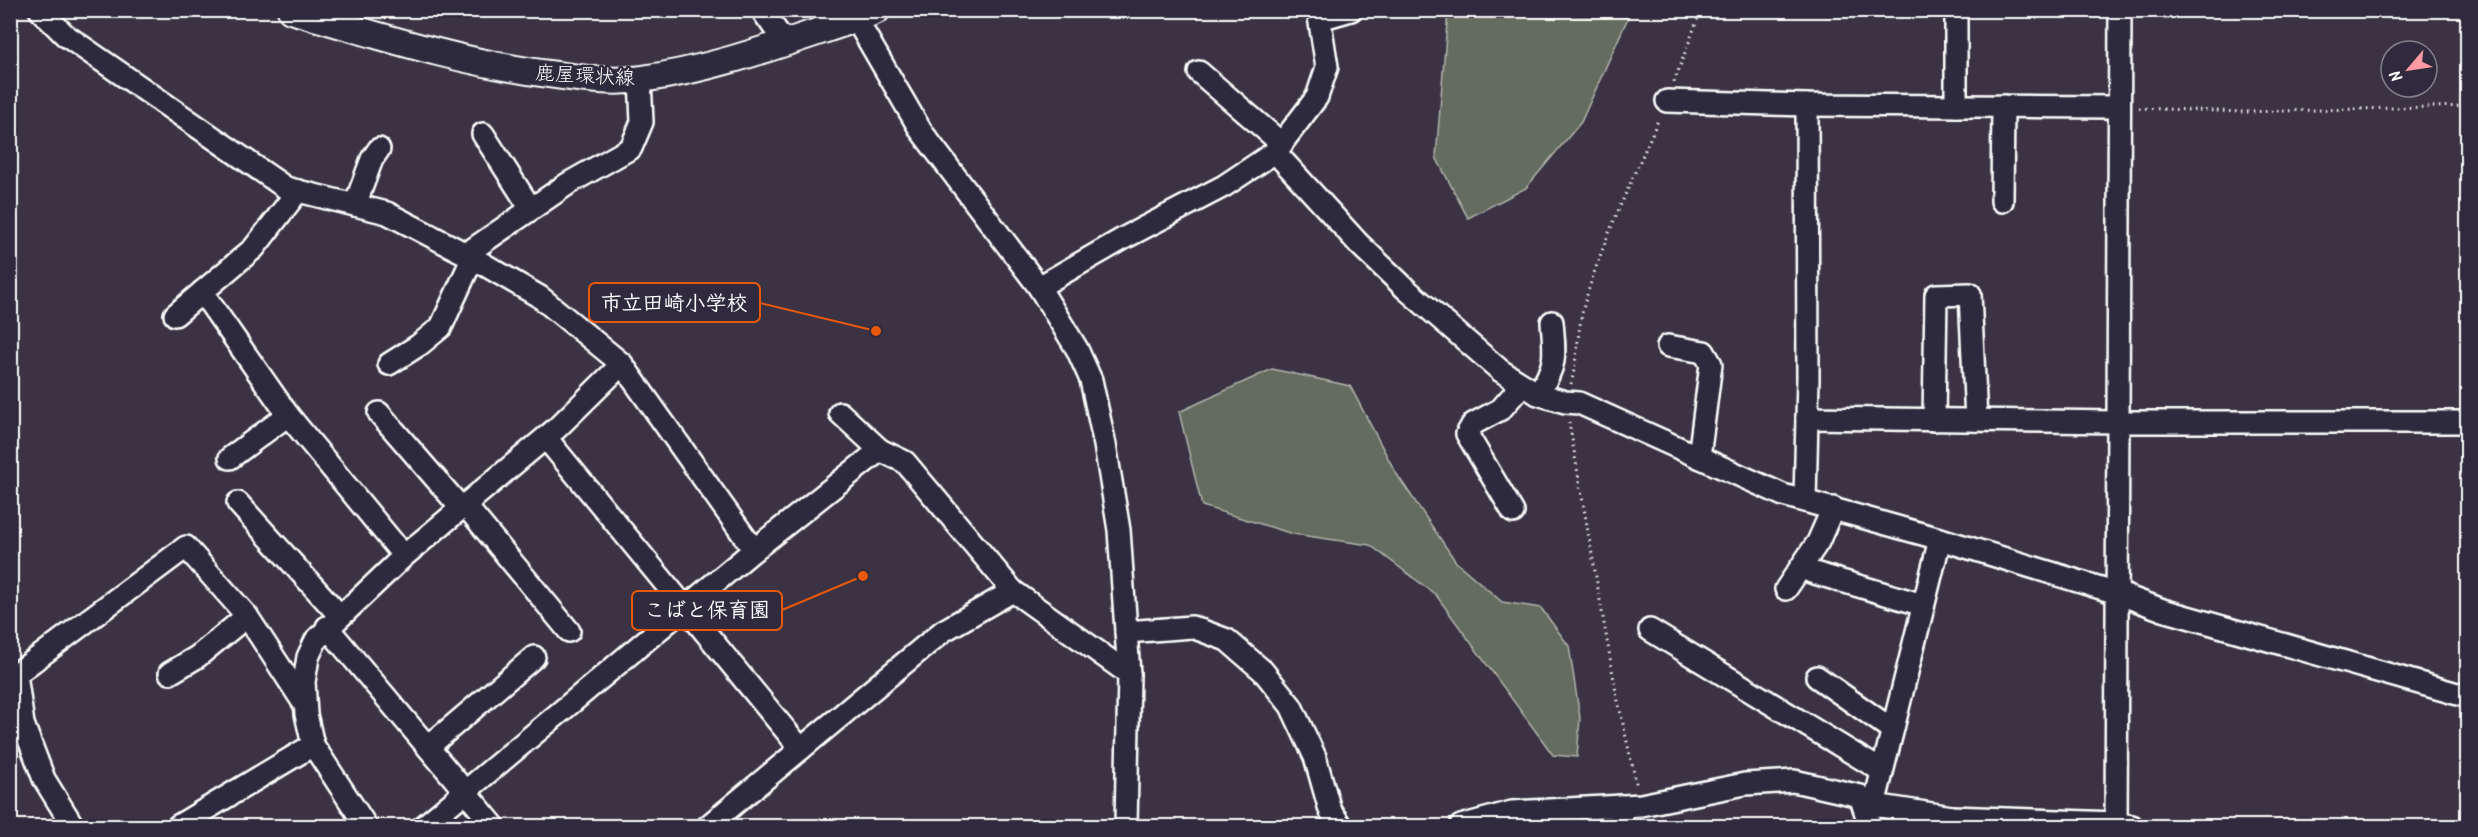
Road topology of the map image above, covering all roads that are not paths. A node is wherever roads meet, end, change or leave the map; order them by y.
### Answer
1 (40, 10) edge
2 (291, 10) edge
3 (762, 10) edge
4 (1351, 10) edge
5 (1956, 10) edge
6 (2121, 10) edge
7 (867, 15) edge
8 (1319, 15) edge
9 (785, 43) junction
10 (1199, 72) dead end
11 (640, 79) junction
12 (1666, 101) road end
13 (1807, 105) junction
14 (1956, 106) junction
15 (2003, 106) junction
16 (2120, 107) junction
17 (483, 134) dead end
18 (1279, 148) junction
19 (378, 149) dead end
20 (298, 191) junction
21 (2002, 201) dead end
22 (355, 205) junction
23 (531, 209) junction
24 (470, 256) junction
25 (1039, 287) junction
26 (202, 292) junction
27 (175, 315) dead end
28 (1552, 322) dead end
29 (1668, 346) dead end
30 (389, 364) dead end
31 (622, 364) junction
32 (1530, 389) junction
33 (840, 413) dead end
34 (288, 415) junction
35 (1807, 418) junction
36 (1934, 420) junction
37 (1976, 420) junction
38 (2118, 422) junction
39 (2468, 422) edge
40 (381, 424) dead end
41 (546, 438) junction
42 (880, 450) junction
43 (1699, 457) junction
44 (230, 458) dead end
45 (1805, 499) junction
46 (238, 503) dead end
47 (463, 506) junction
48 (1833, 508) junction
49 (1513, 512) dead end
50 (1940, 539) junction
51 (754, 550) junction
52 (404, 556) junction
53 (1811, 572) dead end
54 (1786, 589) dead end
55 (1013, 591) junction
56 (2117, 593) junction
57 (1923, 605) junction
58 (685, 608) junction
59 (247, 616) junction
60 (333, 621) junction
61 (569, 630) dead end
62 (1650, 630) dead end
63 (1126, 632) junction
64 (534, 657) dead end
65 (13, 671) edge
66 (170, 673) dead end
67 (1129, 674) junction
68 (1817, 677) dead end
69 (2468, 697) edge
70 (305, 706) junction
71 (1891, 729) junction
72 (313, 745) junction
73 (428, 747) junction
74 (801, 750) junction
75 (1882, 771) junction
76 (466, 792) junction
77 (1867, 801) junction
78 (1628, 813) edge
79 (2121, 825) edge
80 (73, 826) edge
81 (178, 826) edge
82 (366, 826) edge
83 (424, 826) edge
84 (494, 826) edge
85 (708, 826) edge
86 (1126, 826) edge
87 (1341, 826) edge
88 (1461, 826) edge
89 (1870, 826) edge

1 - 20 street
2 - 11 main road, 鹿屋環状線
3 - 9 street
4 - 8 street
5 - 14 street
6 - 16 street
7 - 9 main road, 鹿屋環状線
7 - 25 street
8 - 18 street
9 - 11 main road, 鹿屋環状線
10 - 18 street
11 - 23 street
12 - 13 street
13 - 14 street
13 - 35 street
14 - 15 street
15 - 16 street
15 - 21 street
16 - 38 street
17 - 23 street
18 - 25 street
18 - 32 street
19 - 22 street
20 - 22 street
20 - 26 street
22 - 24 street
23 - 24 street
24 - 30 street
24 - 31 street
25 - 63 street
26 - 27 street
26 - 34 street
28 - 32 street
29 - 43 street
31 - 41 street
31 - 51 street
32 - 43 street
32 - 49 street
33 - 42 street
34 - 44 street
34 - 52 street
35 - 36 street
35 - 45 street
36 - 37 street
36 - 37 street
37 - 38 street
38 - 39 street
38 - 56 street
40 - 47 street
41 - 47 street
41 - 58 street
42 - 51 street
42 - 55 street
43 - 45 street
45 - 48 street
46 - 60 street
47 - 52 street
47 - 61 street
48 - 50 street
48 - 54 street
50 - 56 street
50 - 57 street
51 - 58 street
52 - 60 street
53 - 57 street
55 - 67 street
55 - 74 street
56 - 69 street
56 - 79 street
57 - 71 street
58 - 74 street
58 - 76 street
59 - 65 street
59 - 66 street
59 - 70 street
60 - 70 street
60 - 73 street
62 - 75 street
63 - 67 street
63 - 87 street
64 - 73 street
65 - 80 street
67 - 86 street
68 - 71 street
70 - 72 street
71 - 75 street
72 - 81 street
72 - 82 street
73 - 76 street
74 - 85 street
75 - 77 street
76 - 83 street
76 - 84 street
77 - 78 street
77 - 79 street
77 - 89 street
78 - 88 street

